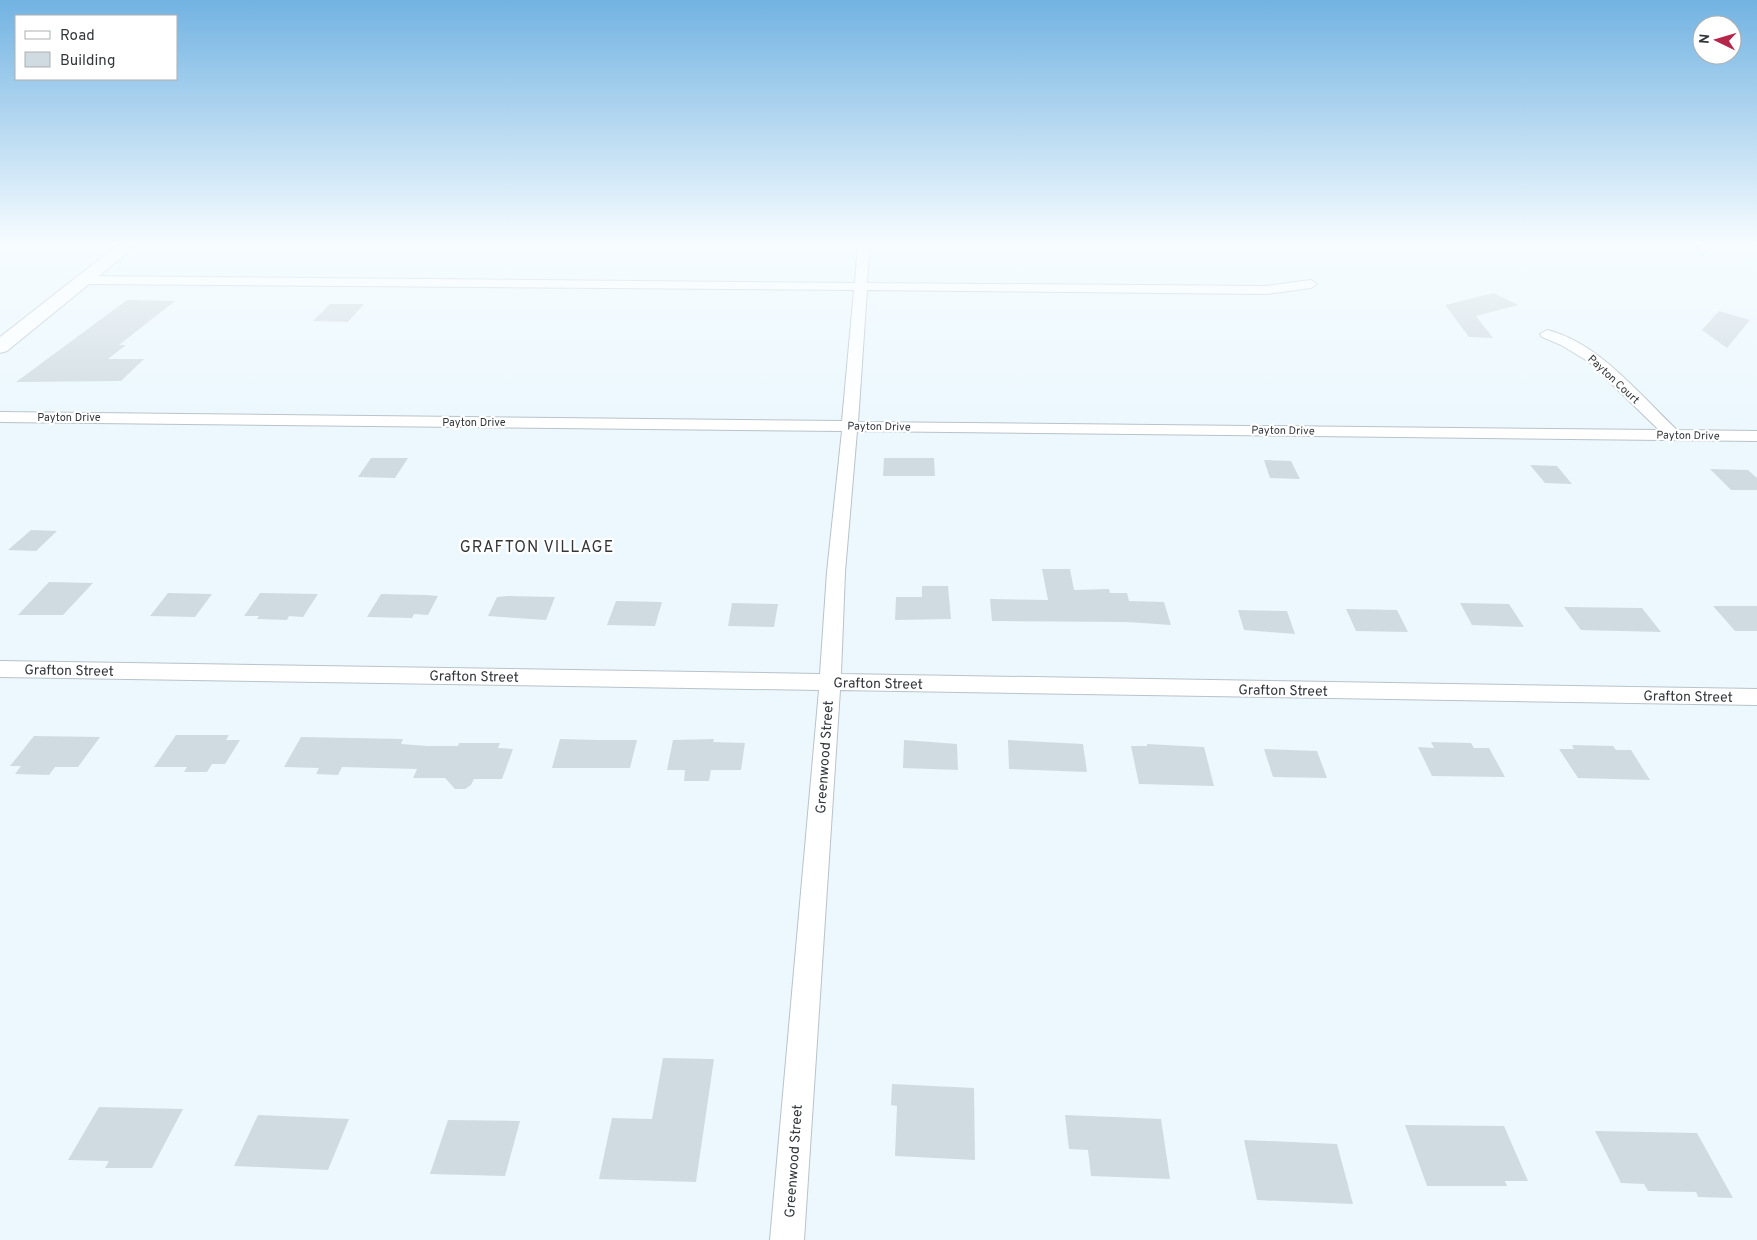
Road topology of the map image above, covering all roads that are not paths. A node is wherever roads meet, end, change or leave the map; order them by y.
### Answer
1 (57, 302) edge
2 (859, 302) edge
3 (1547, 334) dead end
4 (0, 347) edge
5 (0, 417) edge
6 (850, 426) junction
7 (1673, 435) junction
8 (1757, 436) edge
9 (0, 669) edge
10 (830, 682) junction
11 (1757, 697) edge
12 (787, 1240) edge

1 - 4 main road
2 - 6 street, Greenwood Street
3 - 7 street, Payton Court
5 - 6 street, Payton Drive
6 - 7 street, Payton Drive
6 - 10 street, Greenwood Street
7 - 8 street, Payton Drive
9 - 10 street, Grafton Street
10 - 11 street, Grafton Street
10 - 12 street, Greenwood Street

